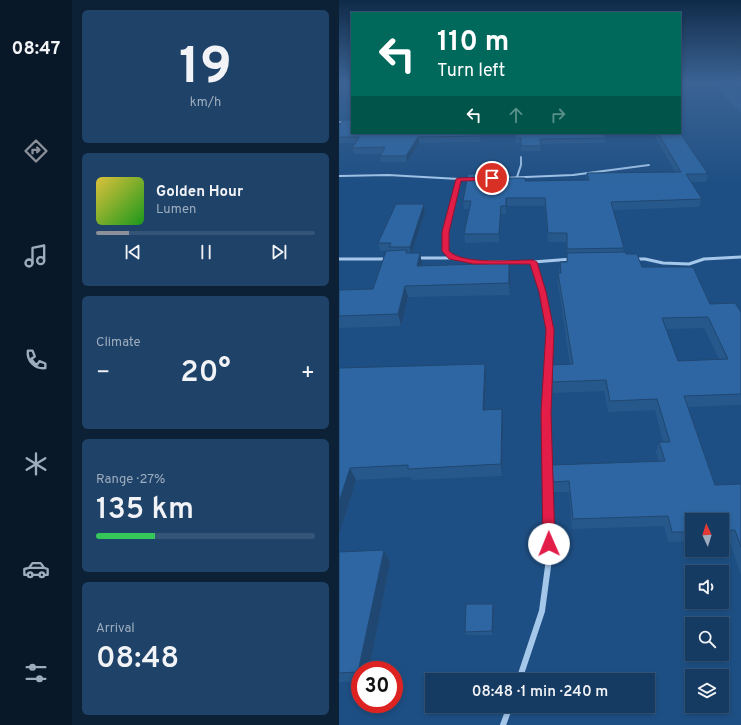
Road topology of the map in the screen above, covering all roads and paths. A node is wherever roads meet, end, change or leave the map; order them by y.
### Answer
1 (339, 122) edge
2 (351, 122) edge
3 (521, 157) dead end
4 (649, 166) dead end
5 (339, 176) edge
6 (517, 177) junction
7 (495, 178) edge
8 (459, 179) junction
9 (473, 179) edge
10 (392, 258) edge
11 (407, 258) edge
12 (452, 258) junction
13 (740, 258) edge
14 (339, 259) edge
15 (578, 259) edge
16 (631, 259) edge
17 (533, 262) junction
18 (521, 673) edge
19 (507, 713) edge
20 (503, 725) edge

1 - 2 street
3 - 6 street
4 - 6 street
5 - 8 street
6 - 7 street
8 - 9 street
8 - 12 street
10 - 14 street
11 - 12 street
12 - 17 street
13 - 16 street
15 - 17 street
17 - 18 street
19 - 20 street

